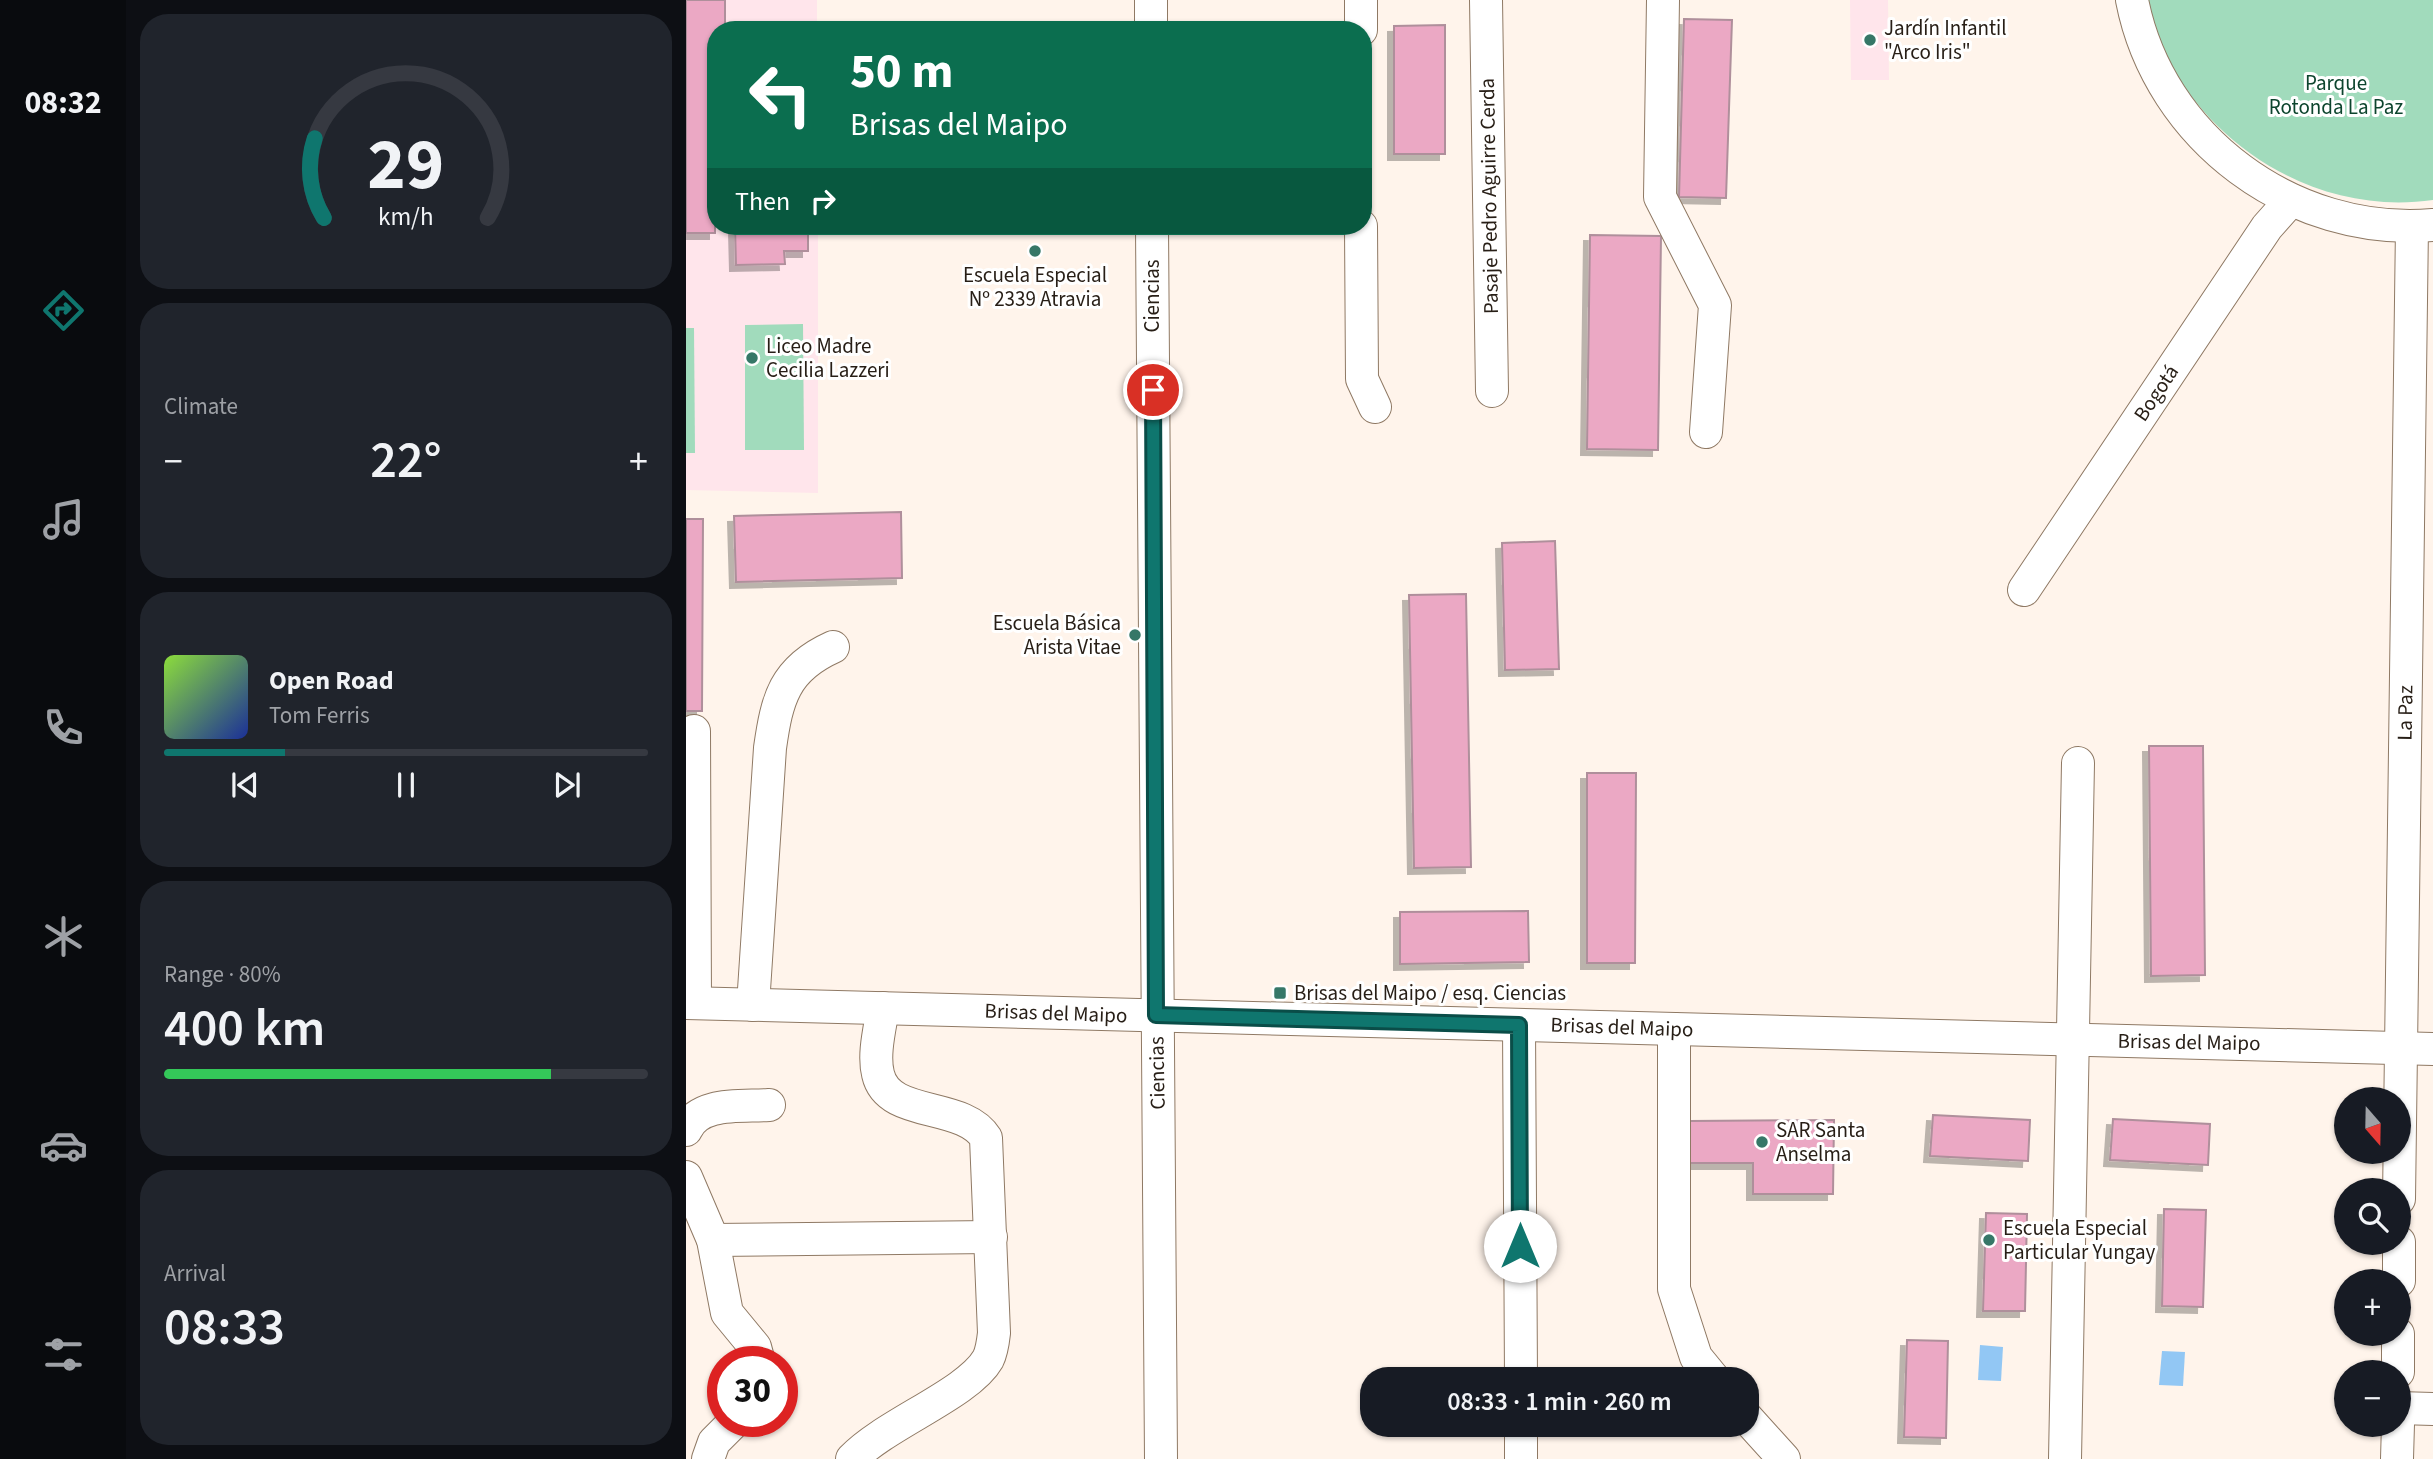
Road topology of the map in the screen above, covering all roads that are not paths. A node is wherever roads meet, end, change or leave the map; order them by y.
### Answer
1 (1151, 0) edge
2 (1361, 0) edge
3 (1486, 0) edge
4 (1663, 0) edge
5 (2132, 0) edge
6 (1151, 21) edge
7 (1361, 21) edge
8 (2291, 200) junction
9 (2422, 225) edge
10 (1152, 235) edge
11 (1361, 235) edge
12 (1492, 391) dead end
13 (1375, 407) dead end
14 (1706, 432) dead end
15 (2024, 590) dead end
16 (833, 647) dead end
17 (694, 731) dead end
18 (2078, 764) dead end
19 (691, 1003) edge
20 (753, 1005) junction
21 (883, 1008) junction
22 (1156, 1015) junction
23 (1519, 1025) junction
24 (1675, 1029) junction
25 (2073, 1040) junction
26 (2400, 1048) junction
27 (2433, 1049) edge
28 (769, 1105) dead end
29 (686, 1130) edge
30 (686, 1177) edge
31 (2399, 1178) edge
32 (991, 1237) junction
33 (713, 1240) junction
34 (754, 1346) edge
35 (1521, 1367) edge
36 (1704, 1367) edge
37 (2411, 1408) edge
38 (2433, 1409) edge
39 (1759, 1431) edge
40 (719, 1437) edge
41 (1521, 1437) edge
42 (2398, 1437) edge
43 (708, 1459) edge
44 (852, 1459) edge
45 (1161, 1459) edge
46 (1521, 1459) edge
47 (1784, 1459) edge
48 (2065, 1459) edge
49 (2398, 1459) edge

1 - 6 street
2 - 7 street
3 - 12 street, Pasaje Pedro Aguirre Cerda
4 - 14 street
5 - 8 street
8 - 9 street
8 - 15 street, Bogotá
9 - 26 street, La Paz
10 - 22 street, Ciencias
11 - 13 street
16 - 20 street
17 - 19 street
18 - 25 street
19 - 20 street, Brisas del Maipo
20 - 21 street, Brisas del Maipo
21 - 22 street, Brisas del Maipo
21 - 32 street
22 - 23 street, Brisas del Maipo
22 - 45 street, Ciencias
23 - 24 street, Brisas del Maipo
23 - 35 street
24 - 25 street, Brisas del Maipo
24 - 36 street
25 - 26 street, Brisas del Maipo
25 - 48 street
26 - 27 street, Brisas del Maipo
26 - 31 street, La Paz
28 - 29 street
30 - 33 street
32 - 33 street
32 - 44 street
33 - 34 street
37 - 38 street
39 - 47 street
40 - 43 street
41 - 46 street
42 - 49 street

